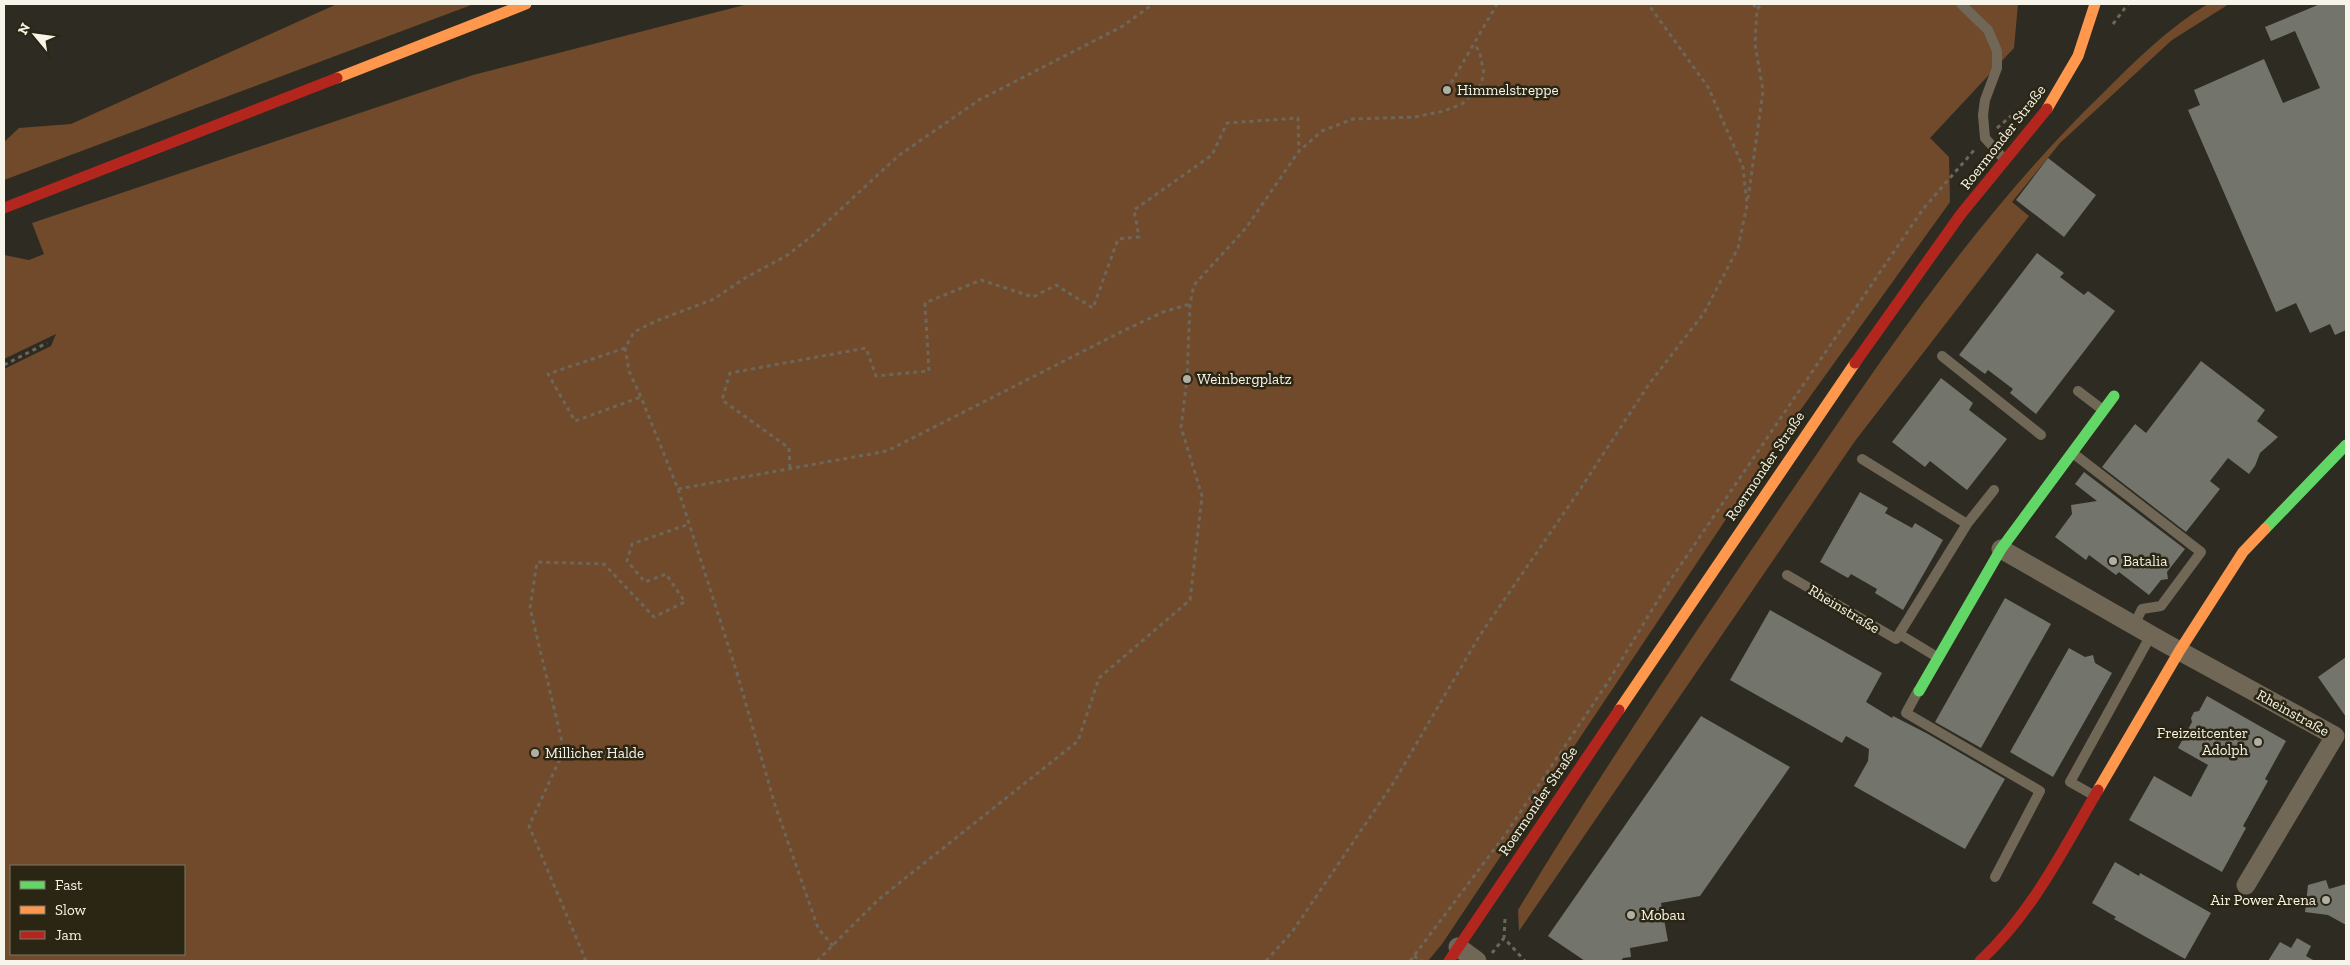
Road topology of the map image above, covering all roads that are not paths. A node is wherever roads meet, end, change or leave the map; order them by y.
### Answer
1 (526, 4) edge
2 (1961, 4) edge
3 (2095, 4) edge
4 (2005, 160) junction
5 (4, 208) edge
6 (1942, 356) dead end
7 (2078, 390) dead end
8 (2114, 396) dead end
9 (2104, 410) junction
10 (2041, 435) dead end
11 (2346, 445) edge
12 (2072, 452) junction
13 (1862, 459) dead end
14 (1994, 490) dead end
15 (1967, 524) junction
16 (2000, 549) junction
17 (1787, 575) dead end
18 (2134, 625) junction
19 (1899, 634) junction
20 (2151, 635) junction
21 (2180, 650) junction
22 (1938, 657) junction
23 (1919, 691) joint
24 (2096, 797) junction
25 (1996, 877) dead end
26 (2246, 886) dead end
27 (1453, 954) edge
28 (1483, 958) edge
29 (1980, 961) edge

1 - 5 main road
2 - 4 lane
3 - 4 main road, Roermonder Straße
4 - 27 main road, Roermonder Straße
6 - 10 lane
7 - 9 lane
8 - 9 main road
9 - 12 main road
11 - 21 main road
12 - 16 main road
12 - 18 lane
13 - 15 lane
14 - 15 lane, Rheinstraße
15 - 19 lane, Rheinstraße
16 - 18 street, Rheinstraße
16 - 22 main road
17 - 19 lane, Rheinstraße
18 - 20 street, Rheinstraße
19 - 22 lane, Rheinstraße
20 - 21 street, Rheinstraße
20 - 24 lane
21 - 24 main road
21 - 26 street, Rheinstraße
22 - 23 main road
23 - 25 lane
24 - 29 main road
27 - 28 street

